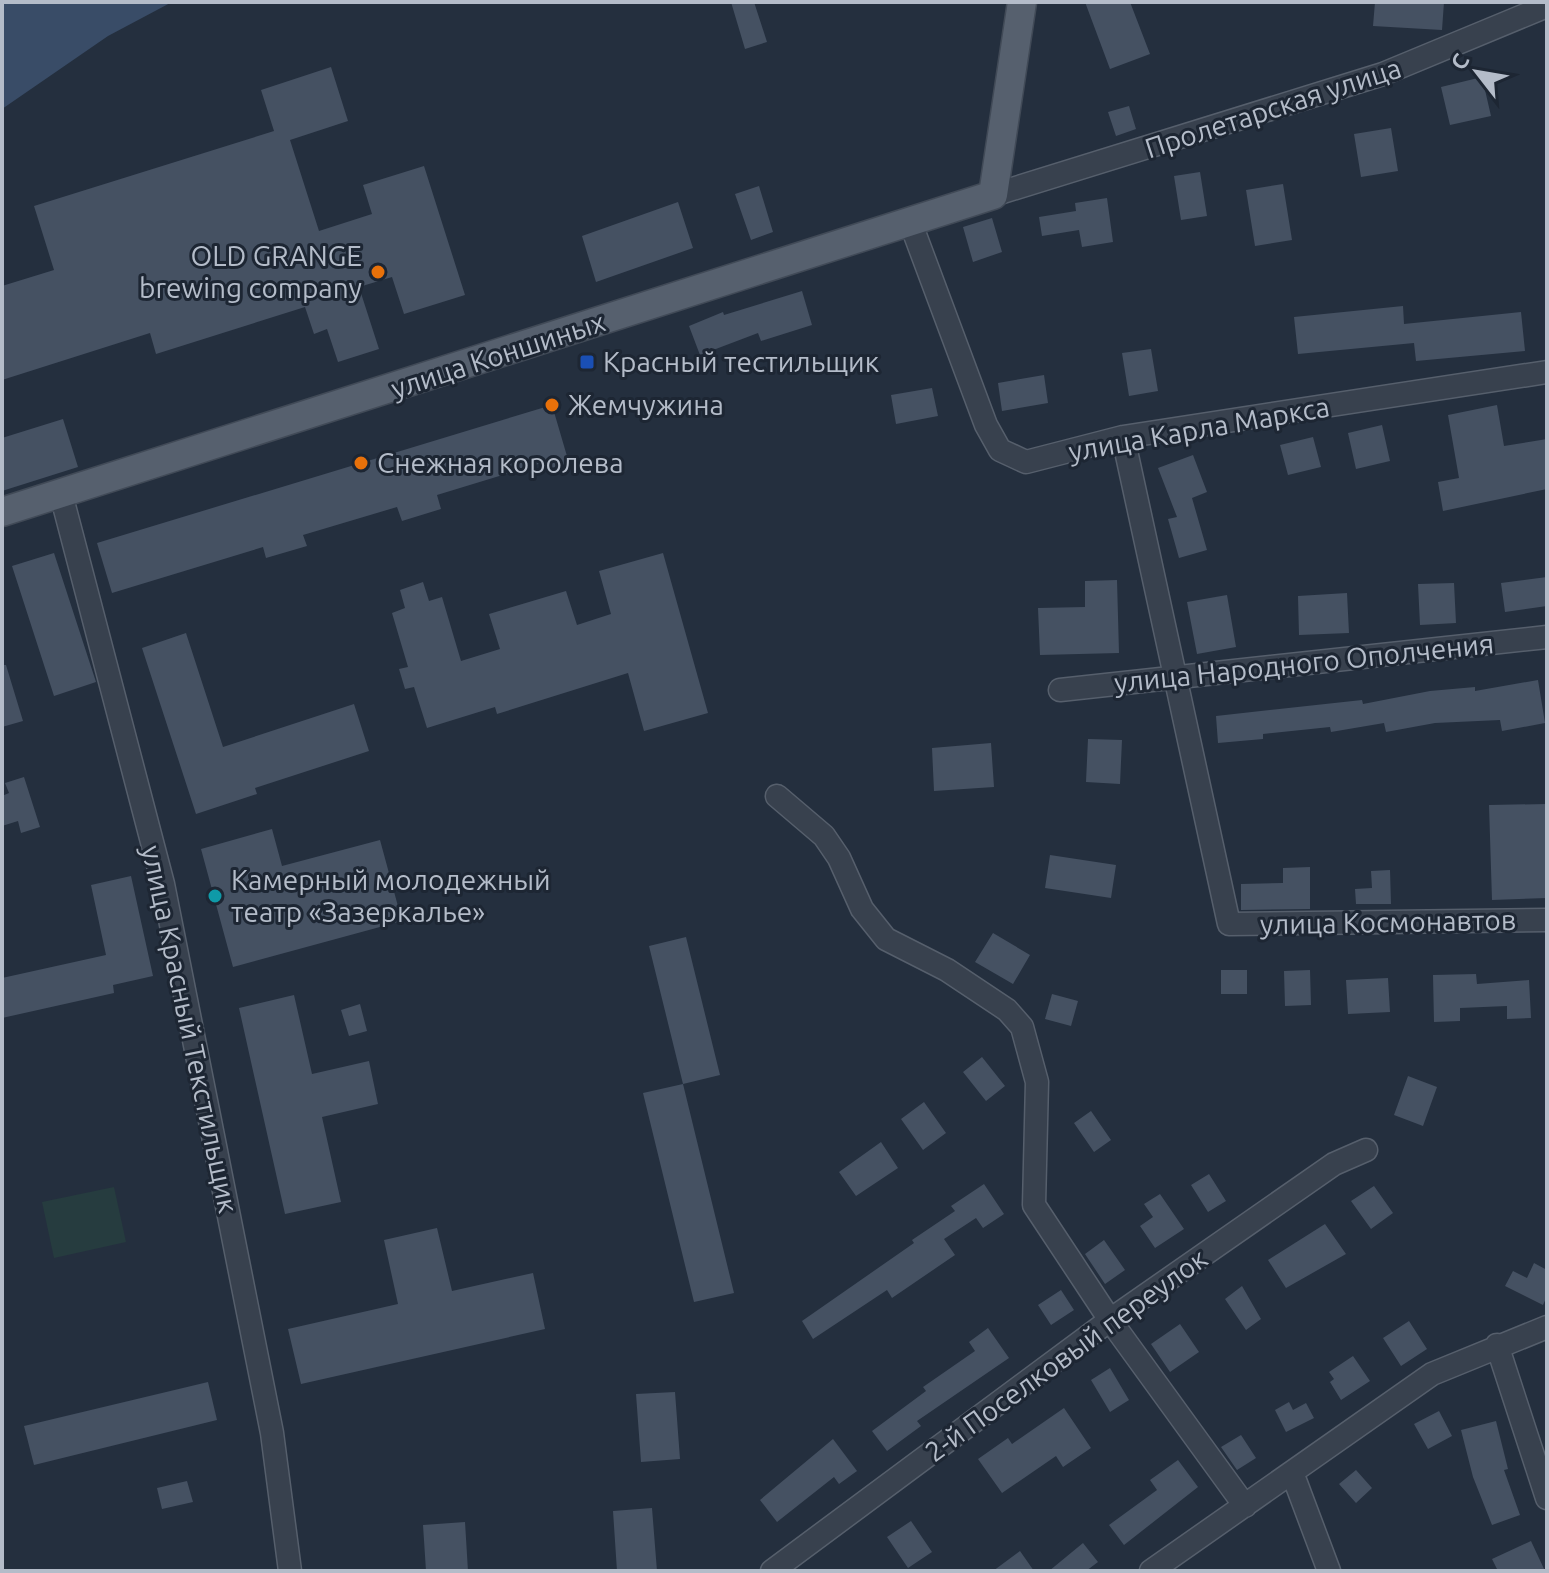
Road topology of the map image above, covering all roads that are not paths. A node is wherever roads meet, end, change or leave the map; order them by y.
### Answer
1 (1022, 2) edge
2 (1547, 6) edge
3 (993, 195) junction
4 (911, 224) junction
5 (1547, 372) edge
6 (1123, 437) junction
7 (61, 494) junction
8 (2, 512) edge
9 (1547, 637) edge
10 (1173, 676) junction
11 (1060, 690) dead end
12 (777, 796) dead end
13 (1547, 920) edge
14 (1366, 1150) dead end
15 (1110, 1320) junction
16 (1547, 1327) edge
17 (1497, 1345) junction
18 (1293, 1475) junction
19 (1547, 1498) edge
20 (1245, 1506) junction
21 (290, 1571) edge
22 (772, 1571) edge
23 (1151, 1571) edge
24 (1329, 1571) edge

1 - 3 main road
2 - 3 street, Пролетарская улица
3 - 4 main road, улица Коншиных
4 - 6 street, улица Карла Маркса
4 - 7 main road, улица Коншиных
5 - 6 street, улица Карла Маркса
6 - 10 street
7 - 8 main road, улица Коншиных
7 - 21 street, улица Красный Текстильщик
9 - 10 street, улица Народного Ополчения
10 - 11 street, улица Народного Ополчения
10 - 13 street, улица Космонавтов
12 - 15 street
14 - 15 street, 2-й Поселковый переулок
15 - 20 street
15 - 22 street, 2-й Поселковый переулок
16 - 17 street
17 - 18 street
17 - 19 street
18 - 20 street
18 - 24 street
20 - 23 street

